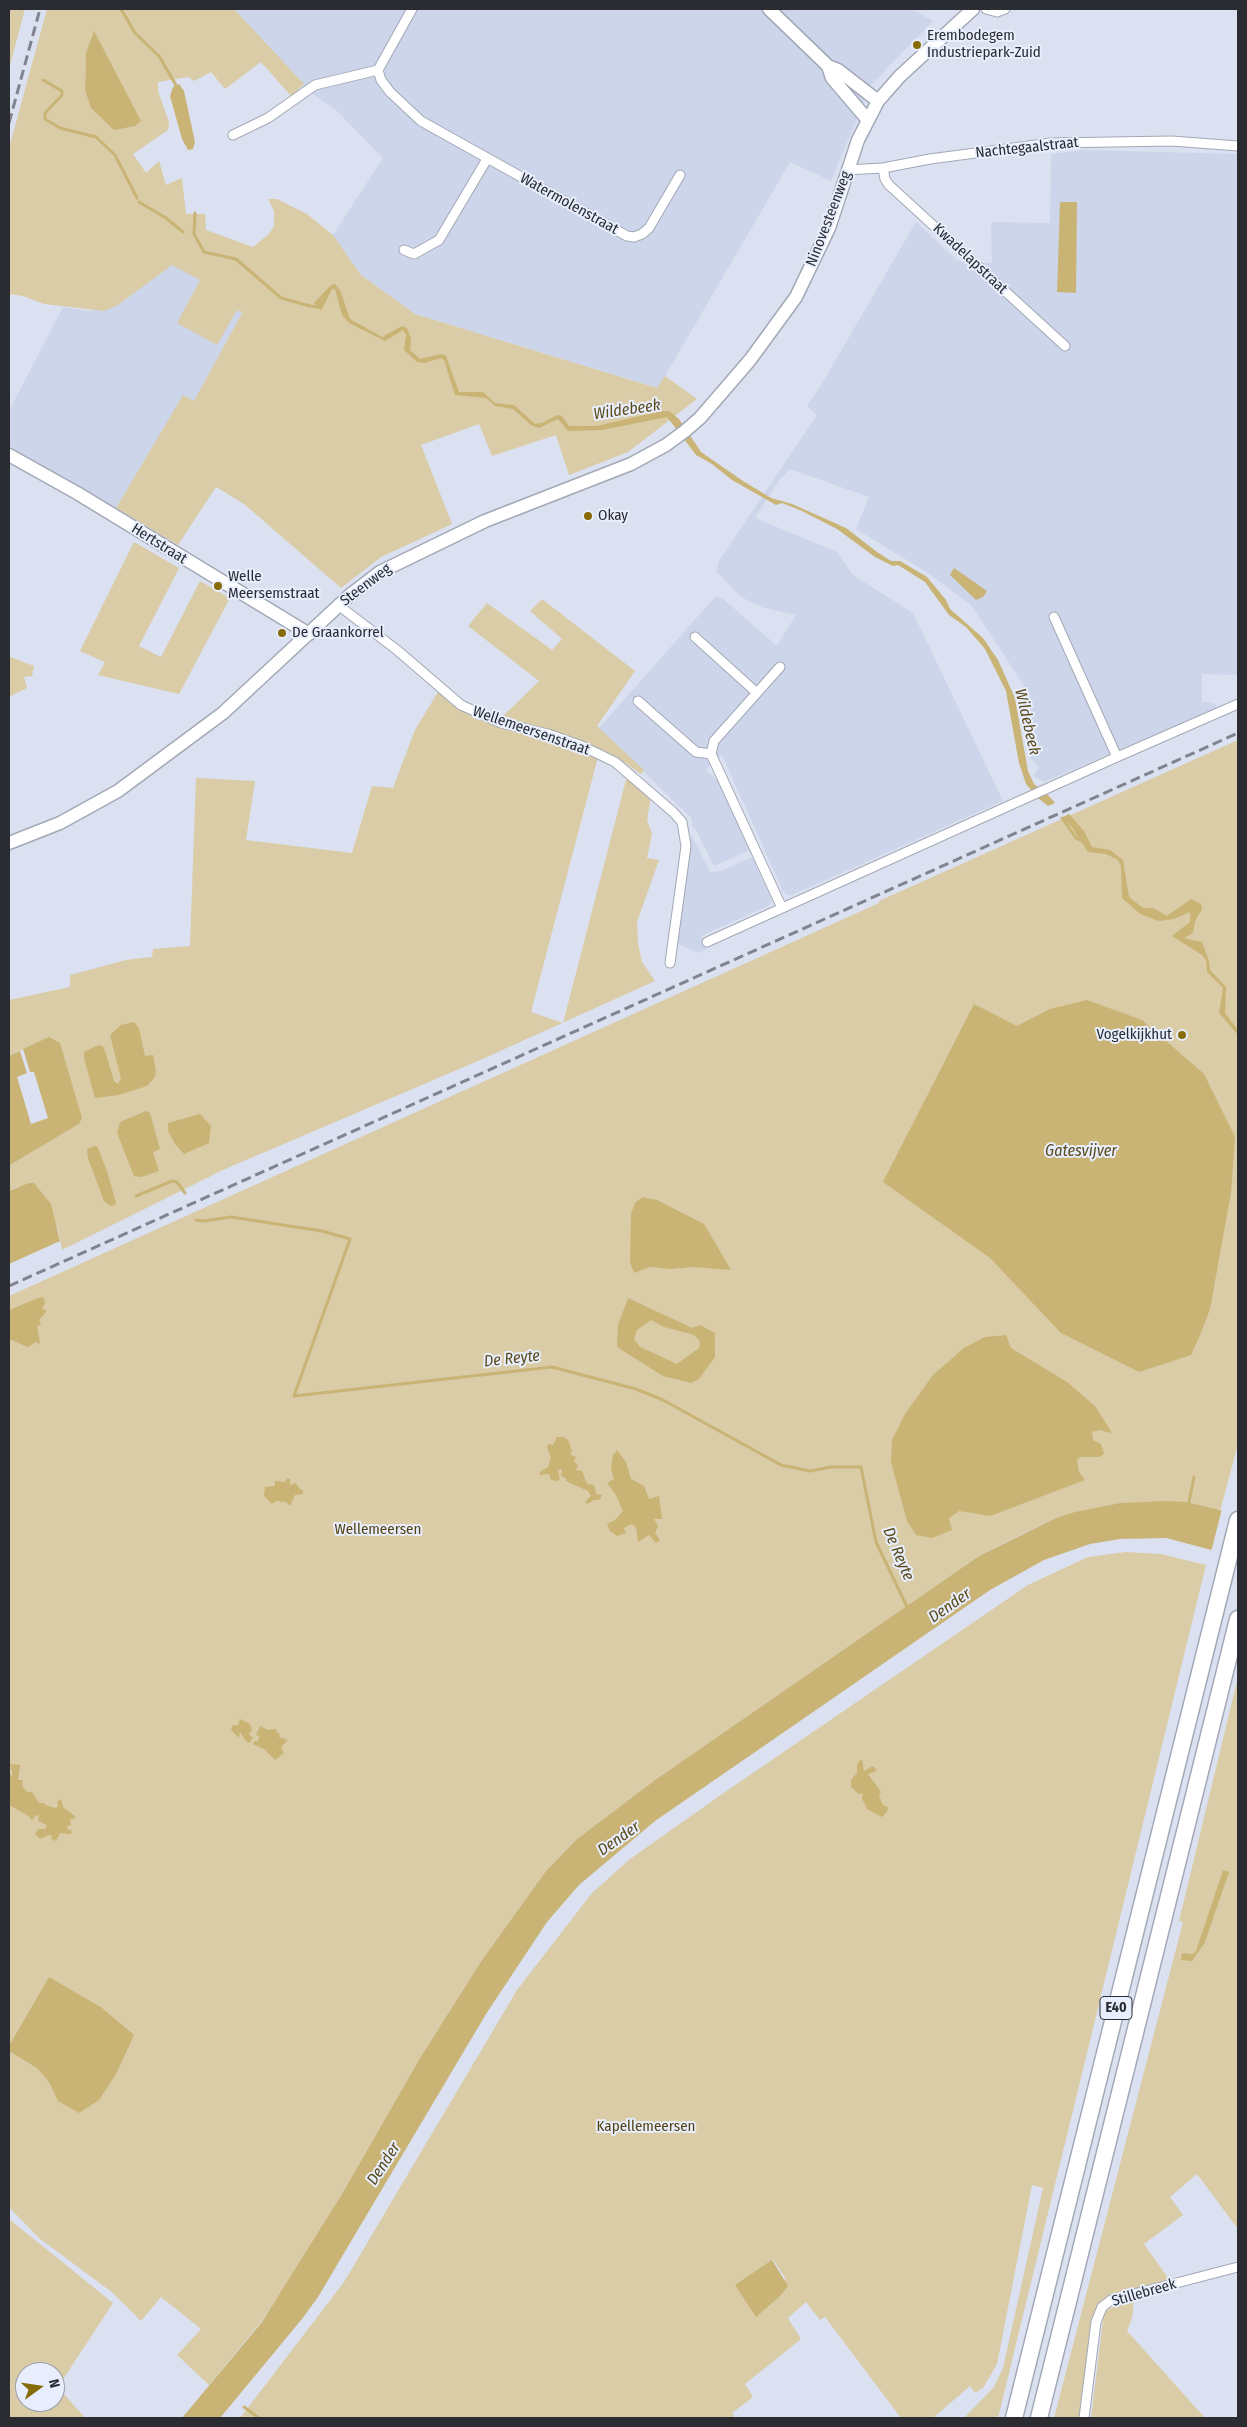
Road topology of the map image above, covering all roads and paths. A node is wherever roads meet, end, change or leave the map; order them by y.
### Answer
1 (412, 9) edge
2 (769, 9) edge
3 (973, 9) edge
4 (986, 9) edge
5 (1005, 9) edge
6 (828, 66) junction
7 (378, 70) junction
8 (878, 101) junction
9 (867, 119) junction
10 (233, 135) dead end
11 (1238, 146) edge
12 (488, 159) junction
13 (883, 168) junction
14 (847, 170) junction
15 (680, 175) dead end
16 (404, 250) dead end
17 (1065, 346) dead end
18 (684, 431) joint
19 (9, 454) edge
20 (338, 605) junction
21 (1054, 617) dead end
22 (309, 634) junction
23 (695, 637) dead end
24 (780, 667) dead end
25 (757, 693) junction
26 (638, 701) dead end
27 (1238, 704) edge
28 (711, 754) junction
29 (1117, 757) junction
30 (9, 843) edge
31 (782, 908) junction
32 (707, 942) dead end
33 (670, 963) dead end
34 (1238, 1520) edge
35 (1238, 1619) edge
36 (1238, 2267) edge
37 (1014, 2418) edge
38 (1039, 2418) edge
39 (1084, 2418) edge

1 - 7 street
2 - 6 main road
3 - 8 main road, Ninovesteenweg
4 - 5 street
6 - 8 main road
6 - 9 main road
7 - 10 street
7 - 12 street, Watermolenstraat
8 - 9 main road, Ninovesteenweg
9 - 14 main road, Ninovesteenweg
11 - 13 street, Nachtegaalstraat
12 - 15 street, Watermolenstraat
12 - 16 street
13 - 14 street, Nachtegaalstraat
13 - 17 street, Kwadelapstraat
14 - 18 main road, Ninovesteenweg
18 - 20 main road, Steenweg
19 - 22 main road, Hertstraat
20 - 22 main road, Steenweg
20 - 33 street, Wellemeersenstraat
21 - 29 street
22 - 30 main road, Steenweg
23 - 25 street
24 - 25 street
25 - 28 street
26 - 28 street
27 - 29 street
28 - 31 street
29 - 31 street
31 - 32 street
34 - 37 highway, E40
35 - 38 highway, E40
36 - 39 street, Stillebreek

